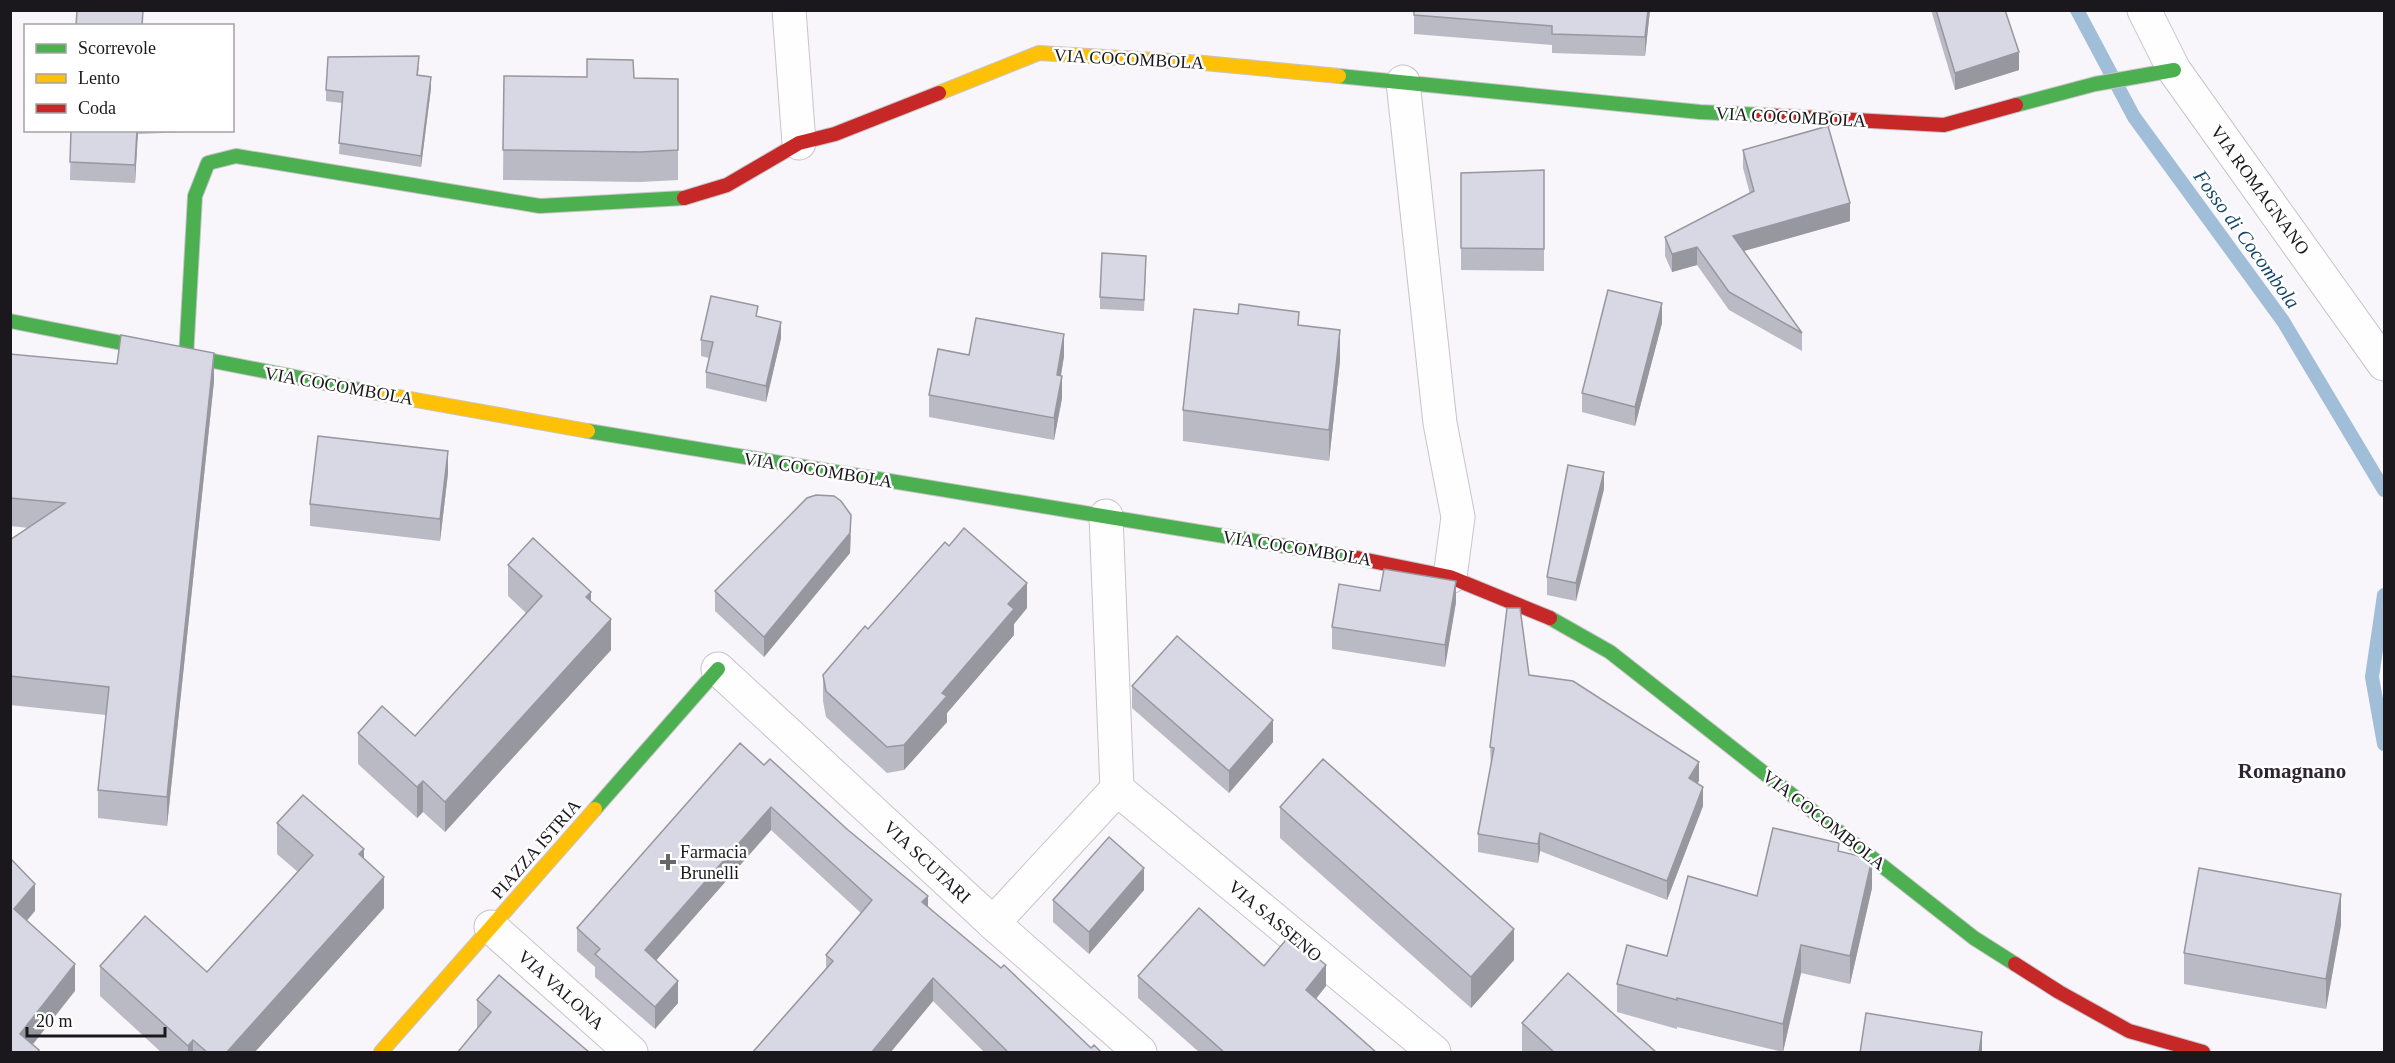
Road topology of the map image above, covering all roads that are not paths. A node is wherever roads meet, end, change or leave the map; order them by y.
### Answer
1 (789, 10) edge
2 (2144, 10) edge
3 (2161, 72) junction
4 (1403, 82) junction
5 (799, 143) junction
6 (10, 321) edge
7 (186, 358) junction
8 (2385, 364) edge
9 (1106, 516) junction
10 (1450, 577) junction
11 (718, 669) joint
12 (1117, 789) junction
13 (993, 922) junction
14 (491, 927) junction
15 (381, 1053) edge
16 (631, 1053) edge
17 (1140, 1053) edge
18 (1434, 1053) edge
19 (2203, 1053) edge

1 - 5 street
2 - 3 street, VIA ROMAGNANO
3 - 4 street, VIA COCOMBOLA
3 - 8 street, VIA ROMAGNANO
4 - 5 street, VIA COCOMBOLA
4 - 10 street
5 - 7 street, VIA COCOMBOLA
6 - 7 street, VIA COCOMBOLA
7 - 9 street, VIA COCOMBOLA
9 - 10 street, VIA COCOMBOLA
9 - 12 street
10 - 19 street, VIA COCOMBOLA
11 - 13 street, VIA SCUTARI
11 - 14 street, PIAZZA ISTRIA
12 - 13 street
12 - 18 street, VIA SASSENO
13 - 17 street, VIA SCUTARI
14 - 15 street, PIAZZA ISTRIA
14 - 16 street, VIA VALONA

